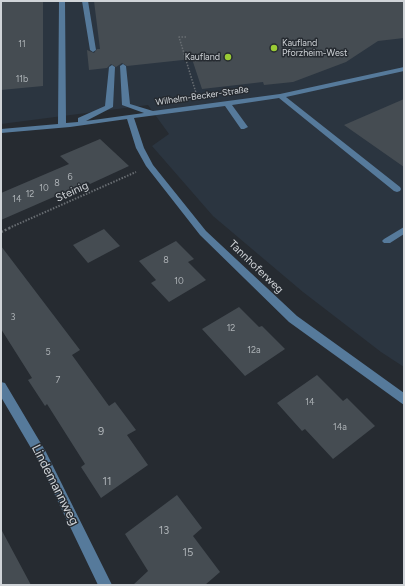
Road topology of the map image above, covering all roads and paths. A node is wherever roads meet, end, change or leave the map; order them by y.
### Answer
1 (62, 1) edge
2 (85, 1) edge
3 (186, 37) dead end
4 (93, 50) dead end
5 (123, 66) dead end
6 (112, 67) dead end
7 (404, 69) edge
8 (280, 96) junction
9 (227, 103) junction
10 (200, 107) junction
11 (154, 113) junction
12 (130, 116) junction
13 (66, 125) junction
14 (244, 127) dead end
15 (1, 131) edge
16 (150, 166) junction
17 (397, 189) dead end
18 (404, 230) edge
19 (1, 232) edge
20 (386, 241) dead end
21 (1, 387) edge
22 (404, 400) edge
23 (105, 585) edge

1 - 13 street
2 - 4 street
3 - 10 path
5 - 11 street
6 - 13 street
7 - 8 street, Wilhelm-Becker-Straße
8 - 9 street, Wilhelm-Becker-Straße
8 - 17 street
9 - 10 street, Wilhelm-Becker-Straße
9 - 14 street
10 - 11 street, Wilhelm-Becker-Straße
11 - 12 street, Wilhelm-Becker-Straße
12 - 13 street, Wilhelm-Becker-Straße
12 - 16 street, Tannhoferweg
13 - 15 street, Wilhelm-Becker-Straße
16 - 19 path, Steinig
16 - 22 street, Tannhoferweg
18 - 20 street
21 - 23 street, Lindemannweg

